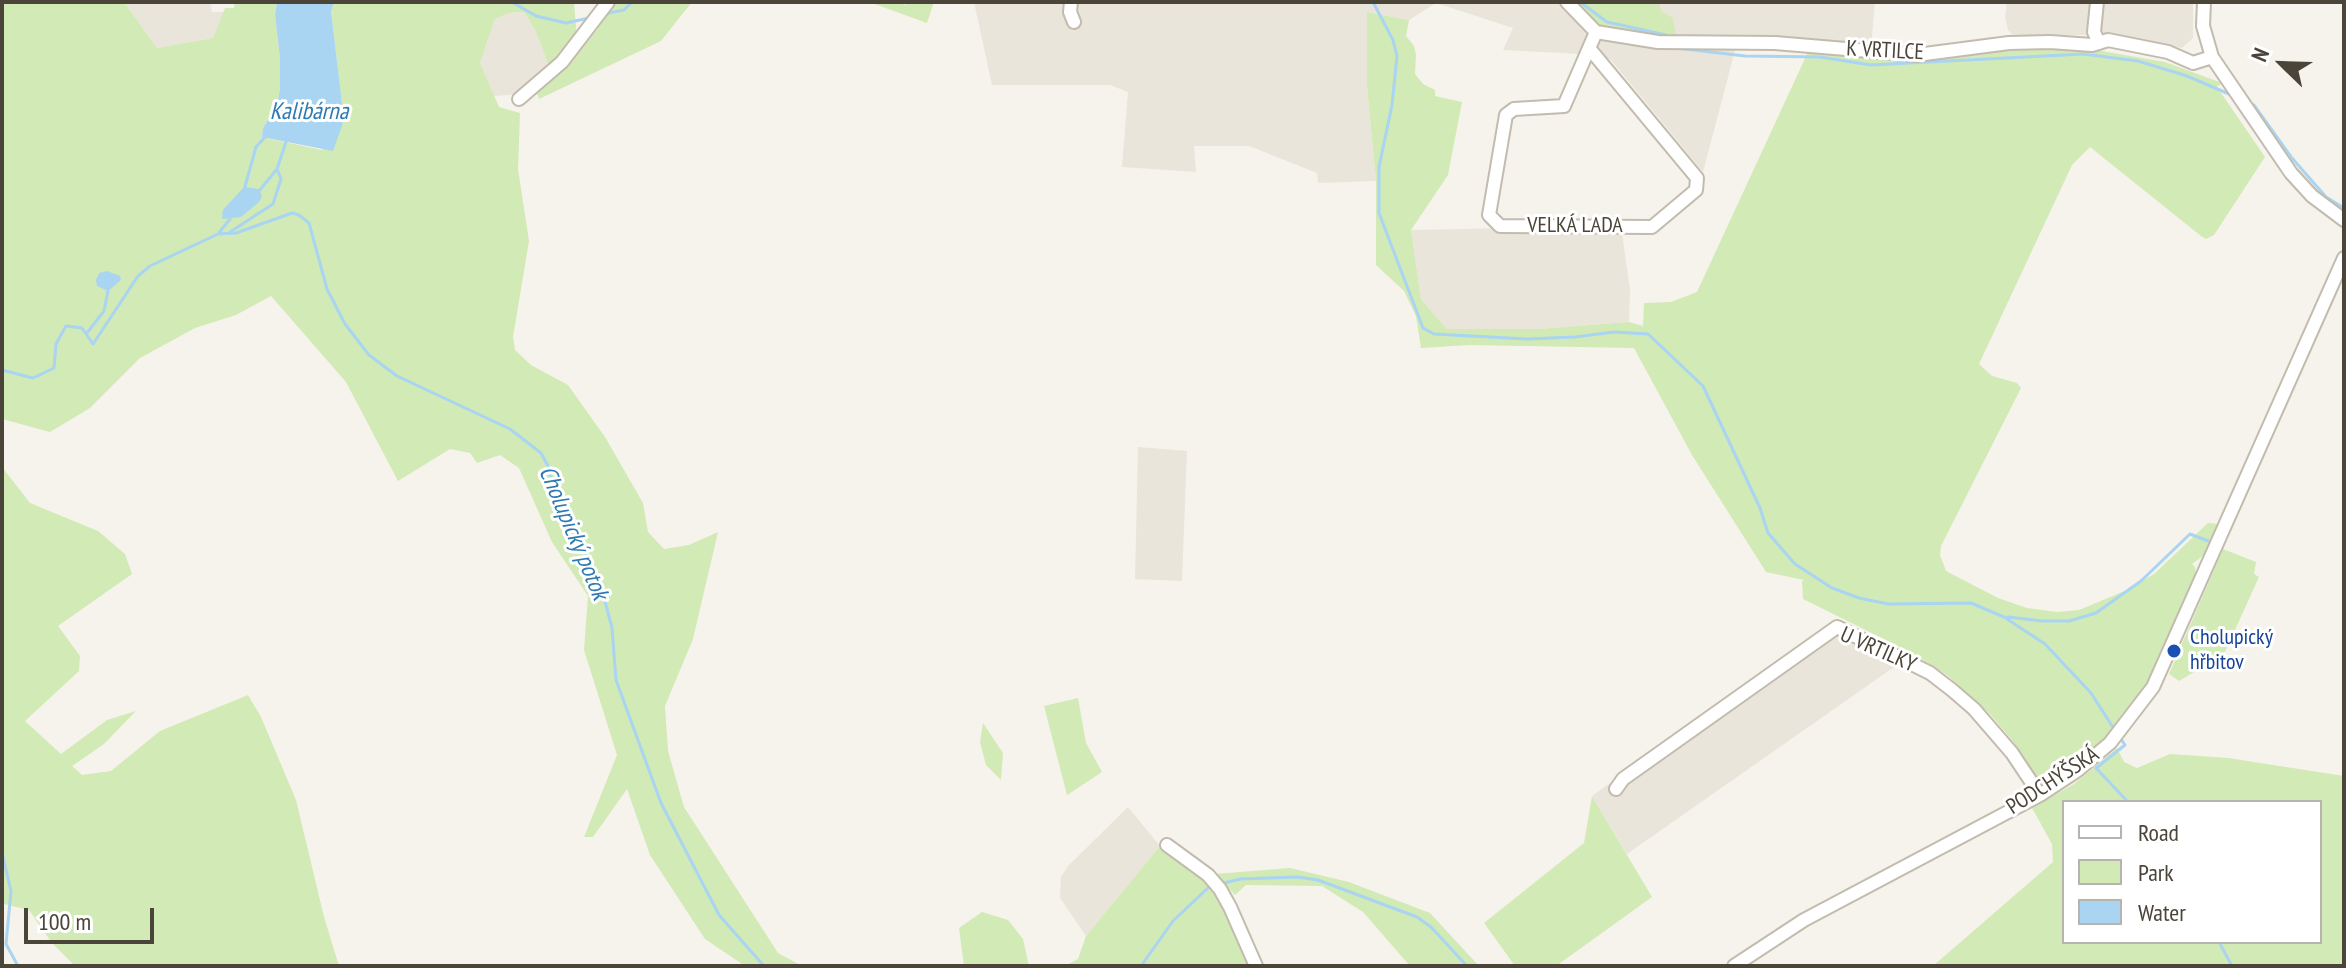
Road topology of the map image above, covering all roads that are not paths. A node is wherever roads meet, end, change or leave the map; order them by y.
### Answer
1 (1071, 2) edge
2 (1567, 2) edge
3 (2097, 2) edge
4 (2204, 2) edge
5 (603, 10) edge
6 (1074, 22) dead end
7 (1596, 32) junction
8 (2099, 43) junction
9 (1589, 48) junction
10 (2212, 57) junction
11 (519, 99) dead end
12 (2344, 220) edge
13 (2344, 258) edge
14 (1616, 789) dead end
15 (2040, 795) junction
16 (1167, 845) dead end
17 (1256, 966) edge
18 (1734, 966) edge

1 - 6 street
2 - 7 street
3 - 8 street
4 - 10 street
5 - 11 street
7 - 8 street, K VRTILCE
7 - 9 street, VELKÁ LADA
8 - 10 street, K VRTILCE
9 - 9 street, VELKÁ LADA
10 - 12 street
13 - 15 street, PODCHÝŠSKÁ
14 - 15 street, U VRTILKY
15 - 18 street, PODCHÝŠSKÁ
16 - 17 street

